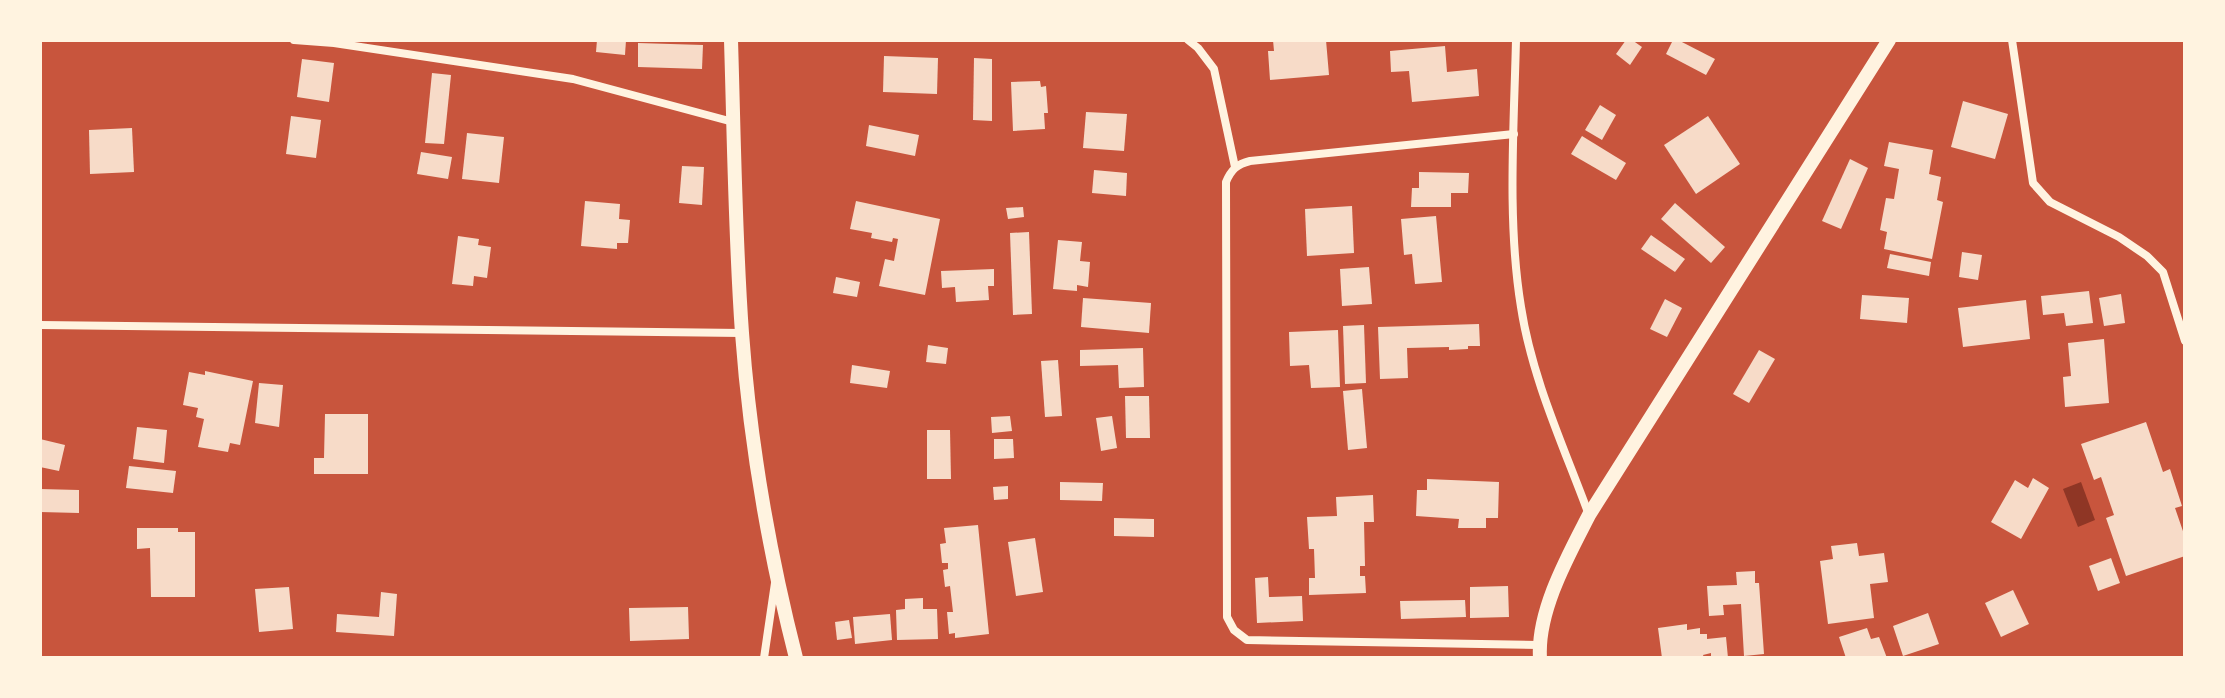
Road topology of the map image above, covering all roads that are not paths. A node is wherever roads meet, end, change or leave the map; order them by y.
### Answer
1 (294, 40) edge
2 (731, 40) edge
3 (1188, 40) edge
4 (1516, 40) edge
5 (1889, 40) edge
6 (2012, 40) edge
7 (334, 41) edge
8 (733, 122) junction
9 (1514, 134) junction
10 (1235, 167) junction
11 (40, 325) edge
12 (742, 333) junction
13 (2185, 341) edge
14 (1589, 515) junction
15 (776, 578) junction
16 (1539, 651) edge
17 (764, 658) edge
18 (796, 658) edge

1 - 7 street
2 - 8 street
3 - 10 street
4 - 9 street
5 - 14 street
6 - 13 street
7 - 8 street
8 - 12 street
9 - 10 street
9 - 14 street
10 - 16 street
11 - 12 street
12 - 15 street
14 - 16 street
15 - 17 street
15 - 18 street

